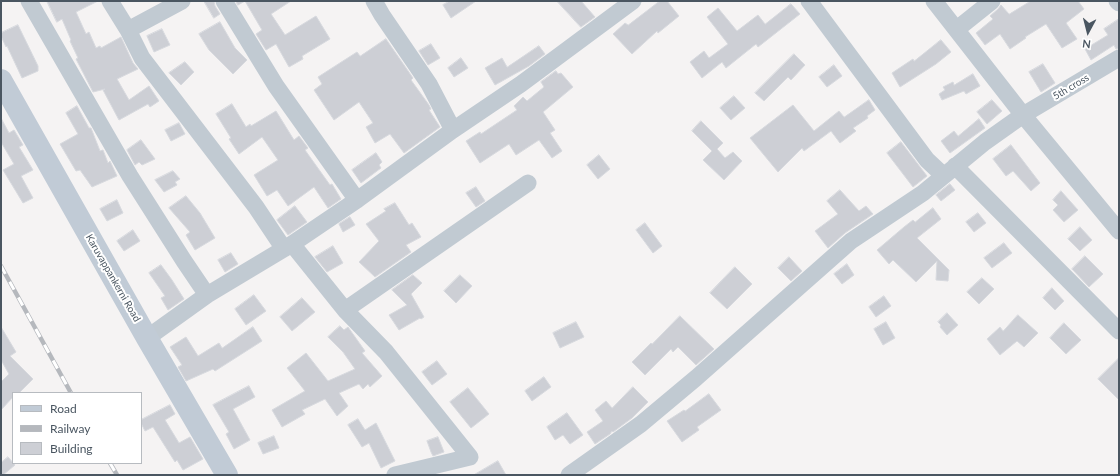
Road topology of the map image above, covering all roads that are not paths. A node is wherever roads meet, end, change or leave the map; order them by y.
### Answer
1 (29, 1) edge
2 (110, 1) edge
3 (182, 1) edge
4 (224, 1) edge
5 (374, 1) edge
6 (633, 1) edge
7 (809, 1) edge
8 (934, 1) edge
9 (992, 1) edge
10 (956, 28) junction
11 (128, 30) junction
12 (1119, 58) edge
13 (1, 80) edge
14 (1023, 115) junction
15 (453, 130) junction
16 (949, 170) junction
17 (528, 183) dead end
18 (357, 200) junction
19 (1119, 230) edge
20 (288, 246) junction
21 (207, 295) junction
22 (345, 310) junction
23 (1119, 331) edge
24 (147, 338) junction
25 (227, 475) edge
26 (395, 475) edge
27 (570, 475) edge

1 - 21 street
2 - 11 street
3 - 11 street
4 - 18 street
5 - 15 street
6 - 15 street
7 - 16 street
8 - 10 street
9 - 10 street
10 - 14 street
11 - 20 street
12 - 14 street, 5th cross
13 - 24 street, Karuvappankerni Road
14 - 16 street, 5th cross
14 - 19 street
15 - 18 street
16 - 23 street
16 - 27 street, 5th cross
17 - 22 street
18 - 20 street
20 - 21 street
20 - 22 street
21 - 24 street
22 - 26 street
24 - 25 street, Karuvappankerni Road

